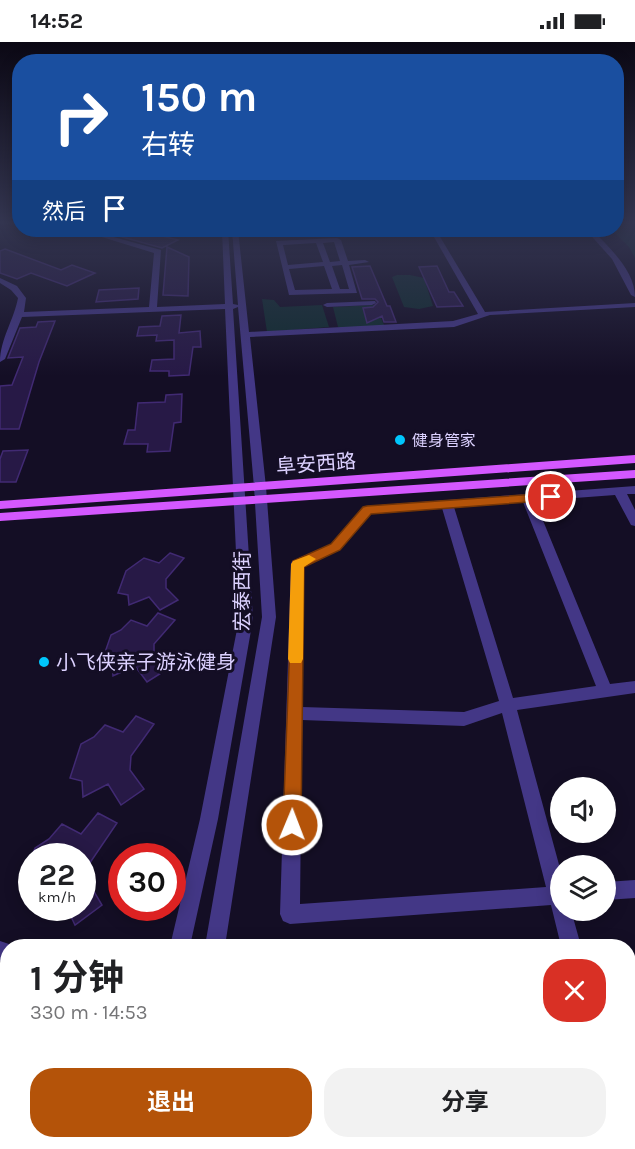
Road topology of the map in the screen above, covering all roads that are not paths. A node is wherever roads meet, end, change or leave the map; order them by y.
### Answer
1 (156, 273) edge
2 (227, 273) edge
3 (238, 273) edge
4 (287, 273) edge
5 (330, 273) edge
6 (347, 273) edge
7 (458, 273) edge
8 (623, 273) edge
9 (0, 280) edge
10 (337, 291) junction
11 (322, 292) junction
12 (635, 295) edge
13 (372, 303) dead end
14 (241, 305) junction
15 (635, 305) edge
16 (228, 306) junction
17 (153, 309) junction
18 (482, 314) junction
19 (19, 315) junction
20 (331, 318) junction
21 (244, 335) junction
22 (0, 359) edge
23 (635, 459) edge
24 (635, 474) edge
25 (464, 485) junction
26 (635, 490) edge
27 (620, 491) junction
28 (261, 492) junction
29 (239, 494) junction
30 (528, 499) junction
31 (471, 504) junction
32 (0, 505) edge
33 (447, 505) junction
34 (0, 517) edge
35 (635, 522) edge
36 (635, 687) edge
37 (605, 691) junction
38 (508, 705) junction
39 (294, 713) junction
40 (550, 861) edge
41 (635, 889) edge
42 (616, 890) edge
43 (550, 896) edge
44 (565, 921) edge
45 (182, 939) edge
46 (216, 939) edge
47 (569, 939) edge

1 - 17 street
2 - 16 street, 宏泰西街
3 - 14 street, 宏泰西街
4 - 11 street
5 - 10 street
6 - 10 street
7 - 18 street
8 - 12 street
9 - 19 street
10 - 11 street
11 - 20 street
13 - 20 street
14 - 16 street
14 - 21 street, 宏泰西街
15 - 18 street
16 - 17 street
16 - 29 street, 宏泰西街
17 - 19 street
18 - 20 street
19 - 22 street
20 - 21 street
21 - 28 street, 宏泰西街
23 - 28 main road, 阜安西路
24 - 25 main road, 阜安西路
25 - 28 main road, 阜安西路
25 - 31 street
26 - 27 street
27 - 30 street
27 - 35 street
28 - 29 main road, 阜安西路
28 - 46 street, 宏泰西街
29 - 32 main road, 阜安西路
29 - 34 main road, 阜安西路
29 - 45 street, 宏泰西街
30 - 31 street
30 - 37 street
31 - 33 street
33 - 38 street
33 - 39 street
36 - 37 street
37 - 38 street
38 - 39 street
38 - 40 street
39 - 43 street
41 - 42 street
44 - 47 street

